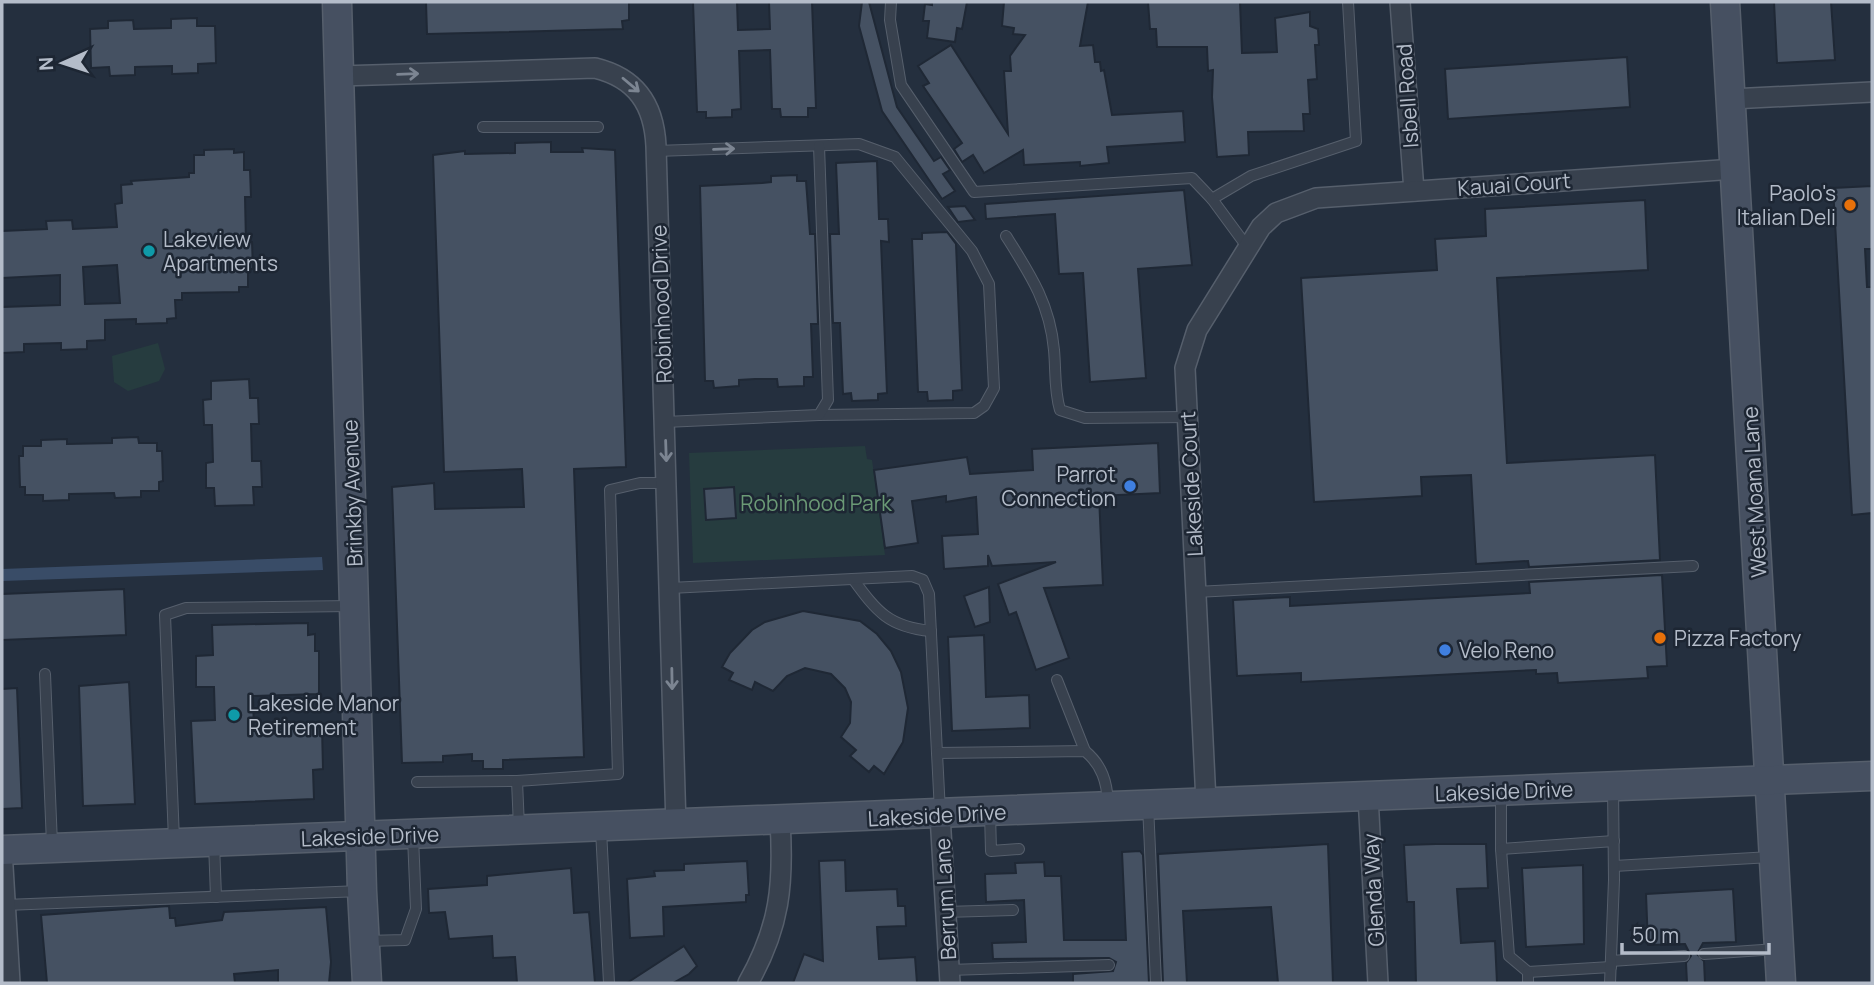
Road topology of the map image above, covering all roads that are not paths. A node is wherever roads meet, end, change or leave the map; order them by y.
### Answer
1 (338, 2) edge
2 (891, 2) edge
3 (1348, 2) edge
4 (1400, 2) edge
5 (1725, 2) edge
6 (340, 76) junction
7 (1872, 92) edge
8 (1731, 99) junction
9 (483, 127) dead end
10 (598, 127) dead end
11 (820, 146) junction
12 (656, 151) junction
13 (1735, 169) junction
14 (1414, 191) junction
15 (1212, 199) junction
16 (1295, 203) joint
17 (1006, 236) dead end
18 (1248, 249) junction
19 (819, 415) junction
20 (1188, 417) junction
21 (665, 422) junction
22 (667, 483) junction
23 (1693, 566) dead end
24 (853, 579) junction
25 (670, 588) junction
26 (1196, 592) junction
27 (355, 606) junction
28 (931, 631) junction
29 (45, 674) dead end
30 (1057, 680) dead end
31 (1085, 751) junction
32 (937, 753) junction
33 (1872, 776) edge
34 (517, 781) junction
35 (1770, 781) junction
36 (417, 782) dead end
37 (1613, 787) junction
38 (1501, 791) junction
39 (1368, 796) junction
40 (1206, 802) junction
41 (1148, 805) junction
42 (1108, 807) junction
43 (990, 813) junction
44 (940, 815) junction
45 (780, 821) junction
46 (676, 826) junction
47 (601, 828) junction
48 (519, 831) junction
49 (413, 834) junction
50 (360, 836) junction
51 (1614, 841) junction
52 (214, 842) junction
53 (174, 844) junction
54 (52, 848) junction
55 (1019, 849) dead end
56 (1501, 849) junction
57 (2, 850) edge
58 (1774, 857) junction
59 (1614, 866) junction
60 (362, 891) junction
61 (216, 897) junction
62 (5, 905) junction
63 (1013, 911) dead end
64 (946, 912) junction
65 (365, 941) junction
66 (1779, 949) junction
67 (1704, 954) dead end
68 (1684, 956) dead end
69 (1611, 964) junction
70 (1109, 965) dead end
71 (949, 977) edge
72 (1528, 978) edge
73 (10, 983) edge
74 (368, 983) edge
75 (609, 983) edge
76 (748, 983) edge
77 (1156, 983) edge
78 (1378, 983) edge
79 (1610, 983) edge
80 (1781, 983) edge

1 - 6 street, Brinkby Avenue
2 - 15 lane
3 - 15 lane
4 - 14 street, Isbell Road
5 - 8 street, West Moana Lane
6 -> 12 street, Robinhood Drive
6 - 27 street, Brinkby Avenue
7 - 8 street
8 - 13 street, West Moana Lane
9 - 10 lane
12 -> 11 lane
11 - 19 lane
11 - 19 lane
12 - 21 street, Robinhood Drive
13 - 14 street, Kauai Court
13 - 35 street, West Moana Lane
14 - 16 street, Kauai Court
15 - 18 lane
16 - 18 street, Lakeside Court
17 - 20 lane
18 - 20 street, Lakeside Court
19 - 21 lane
20 - 26 street, Lakeside Court
21 -> 22 street, Robinhood Drive
22 - 25 street, Robinhood Drive
22 - 34 lane
23 - 26 lane
24 - 25 lane
24 - 28 lane
24 - 28 lane
25 -> 46 street, Robinhood Drive
26 - 40 street, Lakeside Court
27 - 50 street, Brinkby Avenue
27 - 53 lane
28 - 32 lane
29 - 54 lane
30 - 31 lane
31 - 32 lane
31 - 42 lane
32 - 44 lane
33 - 35 street, Lakeside Drive
34 - 36 lane
34 - 48 lane
35 - 37 street, Lakeside Drive
35 - 58 street, West Moana Lane
37 - 38 street, Lakeside Drive
37 - 51 lane
38 - 39 street, Lakeside Drive
38 - 56 lane
39 - 40 street, Lakeside Drive
39 - 78 street, Glenda Way
40 - 41 street, Lakeside Drive
41 - 42 street, Lakeside Drive
41 - 77 lane
42 - 43 street, Lakeside Drive
43 - 44 street, Lakeside Drive
43 - 55 lane
44 - 45 street, Lakeside Drive
44 - 64 street, Berrum Lane
45 - 46 street, Lakeside Drive
45 - 76 street
46 - 47 street, Lakeside Drive
47 - 48 street, Lakeside Drive
47 - 75 lane
48 - 49 street, Lakeside Drive
49 - 50 street, Lakeside Drive
49 - 65 lane
50 - 52 street, Lakeside Drive
50 - 60 street, Brinkby Avenue
51 - 56 lane
51 - 59 lane
52 - 53 street, Lakeside Drive
52 - 61 lane
53 - 54 street, Lakeside Drive
54 - 57 street, Lakeside Drive
56 - 72 lane
57 - 62 street
58 - 59 lane
58 - 66 street, West Moana Lane
59 - 69 lane
60 - 61 lane
60 - 65 street, Brinkby Avenue
61 - 62 lane
62 - 73 street
63 - 64 lane
64 - 71 street, Berrum Lane
65 - 74 street, Brinkby Avenue
66 - 67 lane
66 - 80 street, West Moana Lane
68 - 69 lane
69 - 72 lane
69 - 79 lane
70 - 71 lane

